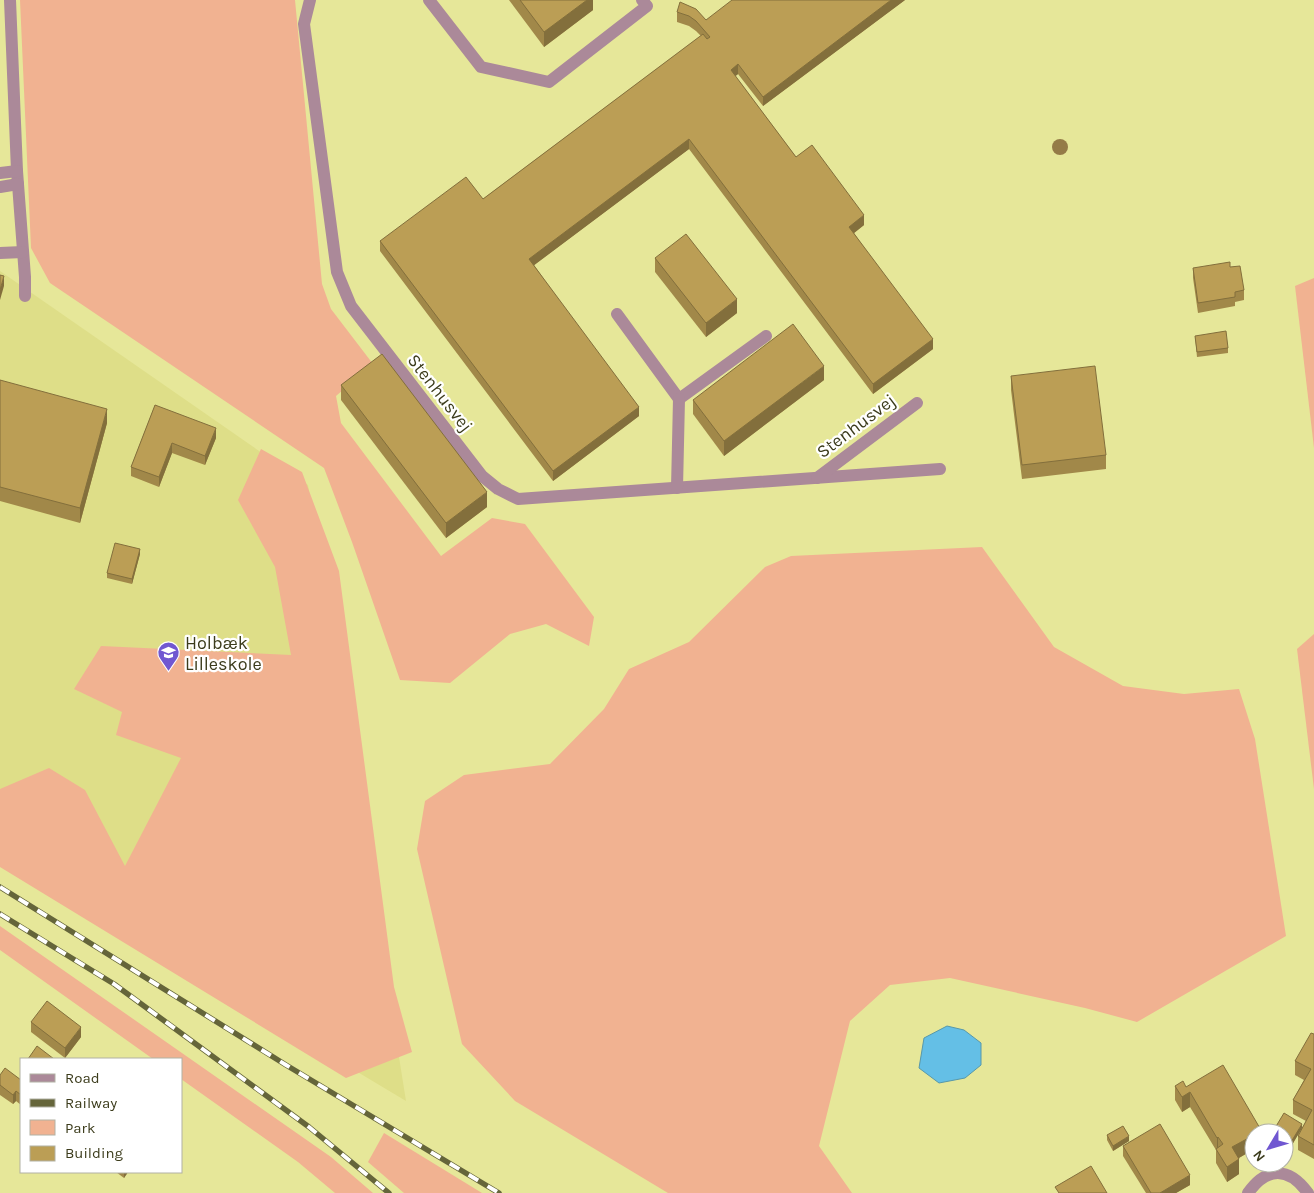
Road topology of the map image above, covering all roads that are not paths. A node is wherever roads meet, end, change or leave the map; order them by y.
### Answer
1 (10, 0) edge
2 (310, 0) edge
3 (429, 0) edge
4 (642, 0) edge
5 (0, 173) edge
6 (18, 178) junction
7 (0, 187) edge
8 (23, 252) junction
9 (0, 254) edge
10 (25, 296) dead end
11 (617, 314) dead end
12 (766, 336) dead end
13 (678, 399) junction
14 (917, 403) dead end
15 (940, 469) dead end
16 (817, 478) junction
17 (677, 488) junction
18 (1248, 1193) edge
19 (1308, 1193) edge

1 - 6 street
2 - 17 street, Stenhusvej
3 - 4 street
5 - 6 street
6 - 7 street
6 - 8 street
8 - 9 street
8 - 10 street
11 - 13 street
12 - 13 street
13 - 17 street
14 - 16 street, Stenhusvej
15 - 16 street, Stenhusvej
16 - 17 street, Stenhusvej
18 - 19 street

